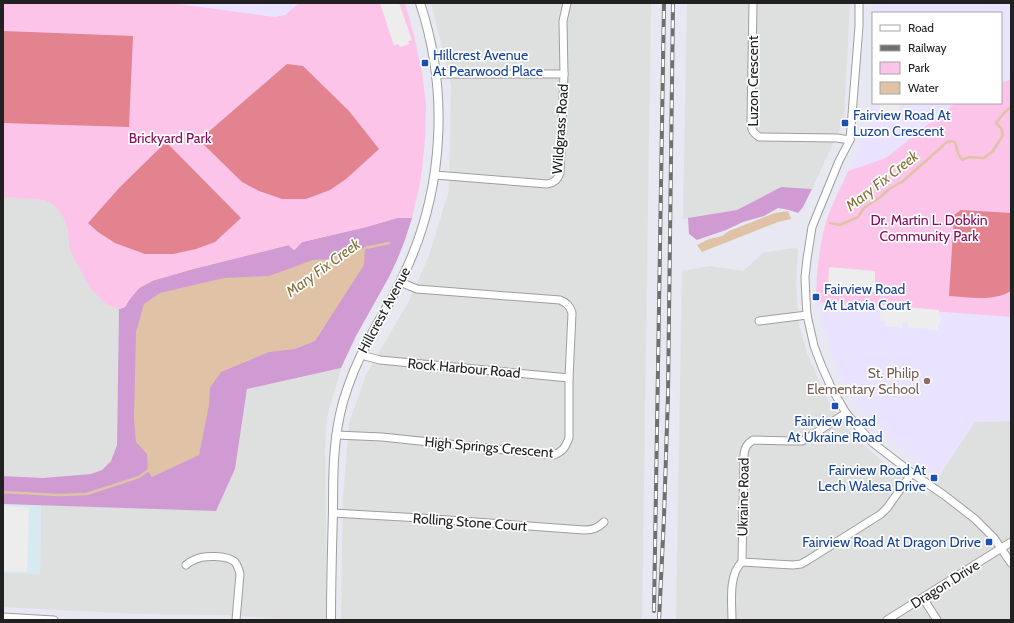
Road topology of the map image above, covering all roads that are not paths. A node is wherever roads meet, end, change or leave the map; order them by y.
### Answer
1 (420, 3) edge
2 (567, 3) edge
3 (753, 3) edge
4 (859, 3) edge
5 (437, 74) junction
6 (564, 74) junction
7 (850, 140) junction
8 (435, 175) junction
9 (400, 282) junction
10 (807, 314) junction
11 (759, 321) dead end
12 (361, 355) junction
13 (569, 378) junction
14 (846, 413) junction
15 (336, 434) junction
16 (912, 474) junction
17 (333, 513) junction
18 (604, 522) dead end
19 (1011, 542) edge
20 (1002, 548) junction
21 (742, 562) junction
22 (1011, 563) edge
23 (186, 565) dead end
24 (923, 598) junction
25 (3, 617) edge
26 (54, 620) edge
27 (236, 620) edge
28 (331, 620) edge
29 (732, 620) edge
30 (887, 620) edge
31 (937, 620) edge

1 - 5 street, Hillcrest Avenue
2 - 6 street, Wildgrass Road
3 - 7 street, Luzon Crescent
4 - 7 street
5 - 6 street
5 - 8 street, Hillcrest Avenue
6 - 8 street, Wildgrass Road
7 - 10 street
8 - 9 street, Hillcrest Avenue
9 - 12 street, Hillcrest Avenue
9 - 13 street, High Springs Crescent
10 - 11 street
10 - 14 street
12 - 13 street, Rock Harbour Road
12 - 15 street, Hillcrest Avenue
13 - 15 street, High Springs Crescent
14 - 16 street
14 - 21 street, Ukraine Road
15 - 17 street, Hillcrest Avenue
16 - 20 street
16 - 21 street
17 - 18 street, Rolling Stone Court
17 - 28 street, Hillcrest Avenue
19 - 20 street, Dragon Drive
20 - 22 street
20 - 24 street, Dragon Drive
21 - 29 street
23 - 27 street
24 - 30 street, Dragon Drive
24 - 31 street
25 - 26 street

